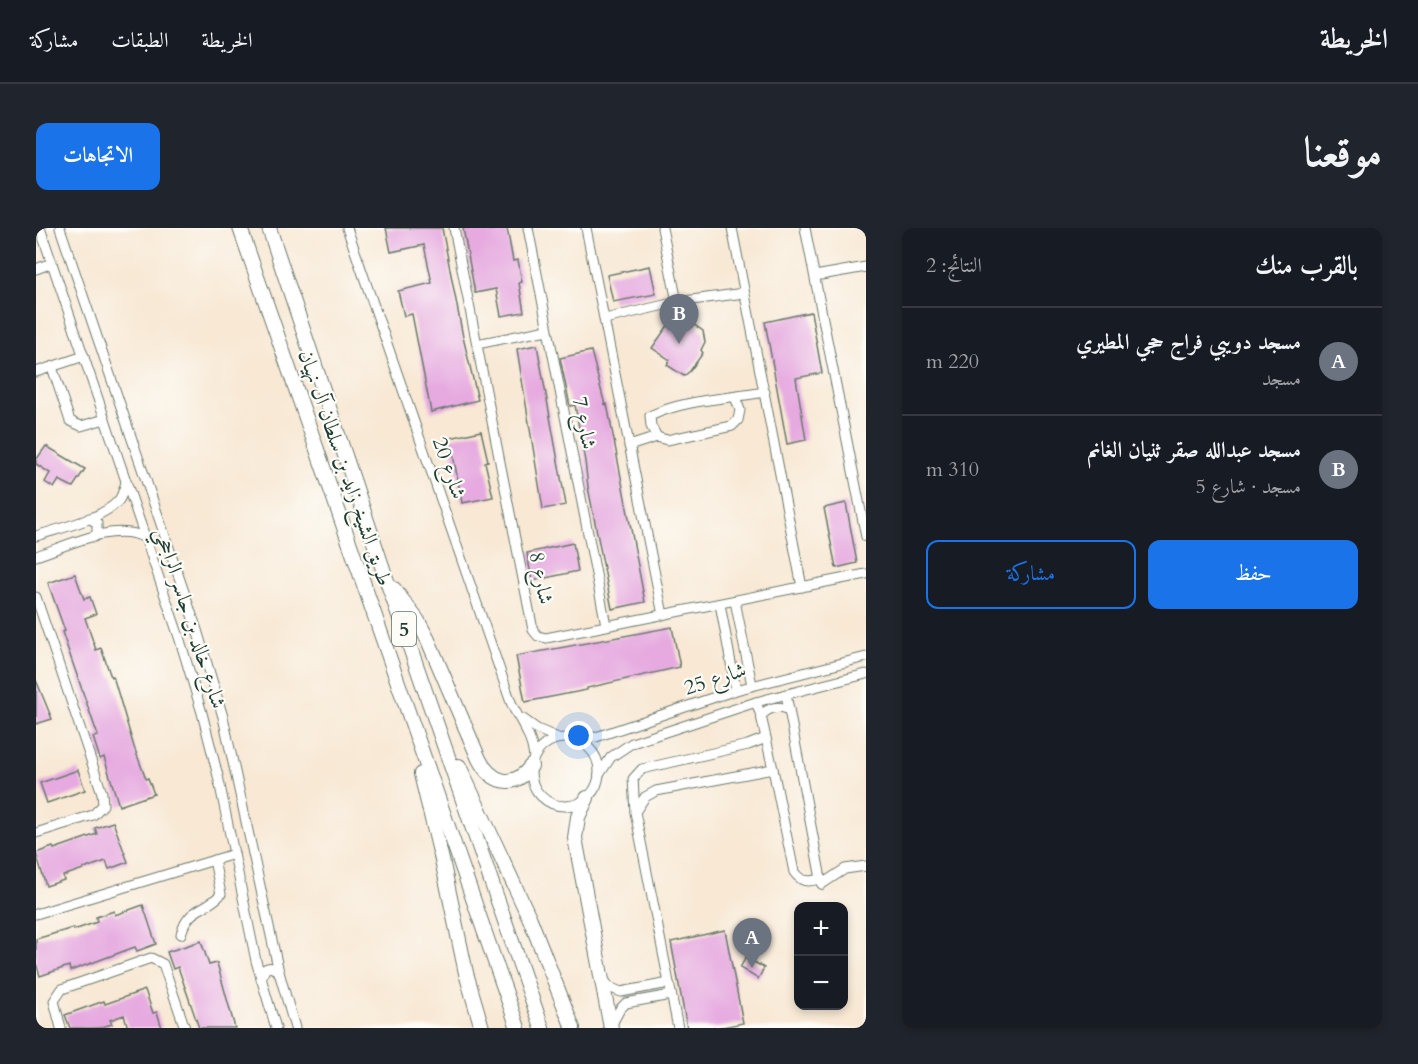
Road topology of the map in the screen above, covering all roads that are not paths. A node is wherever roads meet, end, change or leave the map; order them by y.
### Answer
1 (40, 228) edge
2 (60, 228) edge
3 (240, 228) edge
4 (269, 228) edge
5 (347, 228) edge
6 (454, 228) edge
7 (528, 228) edge
8 (586, 228) edge
9 (662, 228) edge
10 (732, 228) edge
11 (805, 228) edge
12 (52, 263) junction
13 (866, 267) edge
14 (36, 268) edge
15 (815, 276) junction
16 (744, 293) junction
17 (84, 298) junction
18 (677, 302) junction
19 (66, 304) junction
20 (605, 319) junction
21 (92, 322) junction
22 (74, 328) junction
23 (547, 330) junction
24 (477, 344) junction
25 (84, 356) junction
26 (52, 367) junction
27 (36, 372) edge
28 (765, 392) junction
29 (735, 397) junction
30 (105, 419) junction
31 (657, 438) junction
32 (629, 446) junction
33 (126, 480) junction
34 (89, 518) junction
35 (36, 536) edge
36 (94, 537) junction
37 (866, 537) edge
38 (146, 538) junction
39 (36, 556) edge
40 (866, 574) edge
41 (387, 581) junction
42 (802, 587) junction
43 (36, 597) edge
44 (735, 601) junction
45 (720, 604) junction
46 (663, 615) junction
47 (606, 626) junction
48 (866, 657) edge
49 (866, 674) edge
50 (752, 685) junction
51 (736, 690) junction
52 (786, 694) junction
53 (756, 702) junction
54 (431, 708) junction
55 (789, 711) junction
56 (202, 713) junction
57 (408, 716) junction
58 (761, 716) junction
59 (223, 717) junction
60 (521, 718) junction
61 (558, 738) junction
62 (766, 738) junction
63 (576, 739) junction
64 (532, 762) junction
65 (773, 769) junction
66 (236, 771) junction
67 (599, 775) junction
68 (218, 776) junction
69 (587, 798) junction
70 (635, 812) junction
71 (36, 833) edge
72 (234, 854) junction
73 (214, 860) junction
74 (866, 866) edge
75 (822, 884) junction
76 (36, 914) edge
77 (181, 934) dead end
78 (279, 972) junction
79 (601, 975) junction
80 (261, 979) junction
81 (669, 983) junction
82 (671, 995) junction
83 (611, 1027) edge
84 (61, 1028) edge
85 (185, 1028) edge
86 (276, 1028) edge
87 (295, 1028) edge
88 (482, 1028) edge
89 (518, 1028) edge
90 (542, 1028) edge
91 (573, 1028) edge
92 (678, 1028) edge

1 - 12 street, شارع خالد بن جاسر الراجحي
2 - 17 street, شارع خالد بن جاسر الراجحي
3 - 57 highway, طريق الشيخ زايد بن سلطان آل نهيان / 5
4 - 41 highway, طريق الشيخ زايد بن سلطان آل نهيان / 5
5 - 60 street, شارع 20
6 - 24 street, شارع 8
7 - 23 street, شارع 7
8 - 20 street
9 - 18 street
10 - 16 street
11 - 15 street
12 - 14 street
12 - 19 street, شارع خالد بن جاسر الراجحي
13 - 15 street
15 - 37 street
16 - 18 street
16 - 28 street
17 - 19 street
17 - 21 street, شارع خالد بن جاسر الراجحي
18 - 20 street
19 - 22 street, شارع خالد بن جاسر الراجحي
20 - 32 street
21 - 22 street
21 - 59 street, شارع خالد بن جاسر الراجحي
22 - 25 street, شارع خالد بن جاسر الراجحي
23 - 24 street
23 - 47 street, شارع 7
24 - 47 street, شارع 8
25 - 26 street
25 - 30 street, شارع خالد بن جاسر الراجحي
26 - 27 street
26 - 30 street
28 - 29 street
28 - 42 street
29 - 31 street
29 - 31 street
30 - 33 street, شارع خالد بن جاسر الراجحي
31 - 32 street
32 - 46 street
33 - 34 street
33 - 38 street, شارع خالد بن جاسر الراجحي
34 - 35 street
34 - 36 street
36 - 38 street
36 - 39 street
38 - 56 street, شارع خالد بن جاسر الراجحي
40 - 42 street, شارع 8
41 - 54 highway, طريق الشيخ زايد بن سلطان آل نهيان / 5
41 - 64 highway
42 - 44 street, شارع 8
43 - 71 street
44 - 45 street, شارع 8
44 - 50 street
45 - 46 street, شارع 8
45 - 51 street
46 - 47 street, شارع 8
48 - 50 street, شارع 25
49 - 52 street, شارع 25
50 - 51 street, شارع 25
51 - 63 street, شارع 25
52 - 53 street, شارع 25
52 - 55 street
53 - 58 street
53 - 67 street, شارع 25
54 - 90 highway, طريق الشيخ زايد بن سلطان آل نهيان / 5
54 - 91 highway
55 - 58 street
55 - 75 street
56 - 59 street
56 - 68 street, شارع خالد بن جاسر الراجحي
57 - 88 highway
57 - 89 highway, طريق الشيخ زايد بن سلطان آل نهيان / 5
58 - 62 street
59 - 66 street, شارع خالد بن جاسر الراجحي
60 - 61 street
60 - 64 street, شارع 20
61 - 63 street
61 - 64 street
62 - 65 street
62 - 70 street
63 - 67 street
64 - 69 street
65 - 70 street
65 - 75 street
66 - 68 street
66 - 78 street, شارع خالد بن جاسر الراجحي
67 - 69 street
68 - 72 street, شارع خالد بن جاسر الراجحي
69 - 79 highway
70 - 81 street
72 - 73 street
72 - 80 street, شارع خالد بن جاسر الراجحي
73 - 76 street
73 - 77 street
74 - 75 street
78 - 80 street
78 - 87 street, شارع خالد بن جاسر الراجحي
79 - 81 street
79 - 83 highway
80 - 86 street, شارع خالد بن جاسر الراجحي
81 - 82 street
82 - 83 street
82 - 92 street
84 - 85 street

